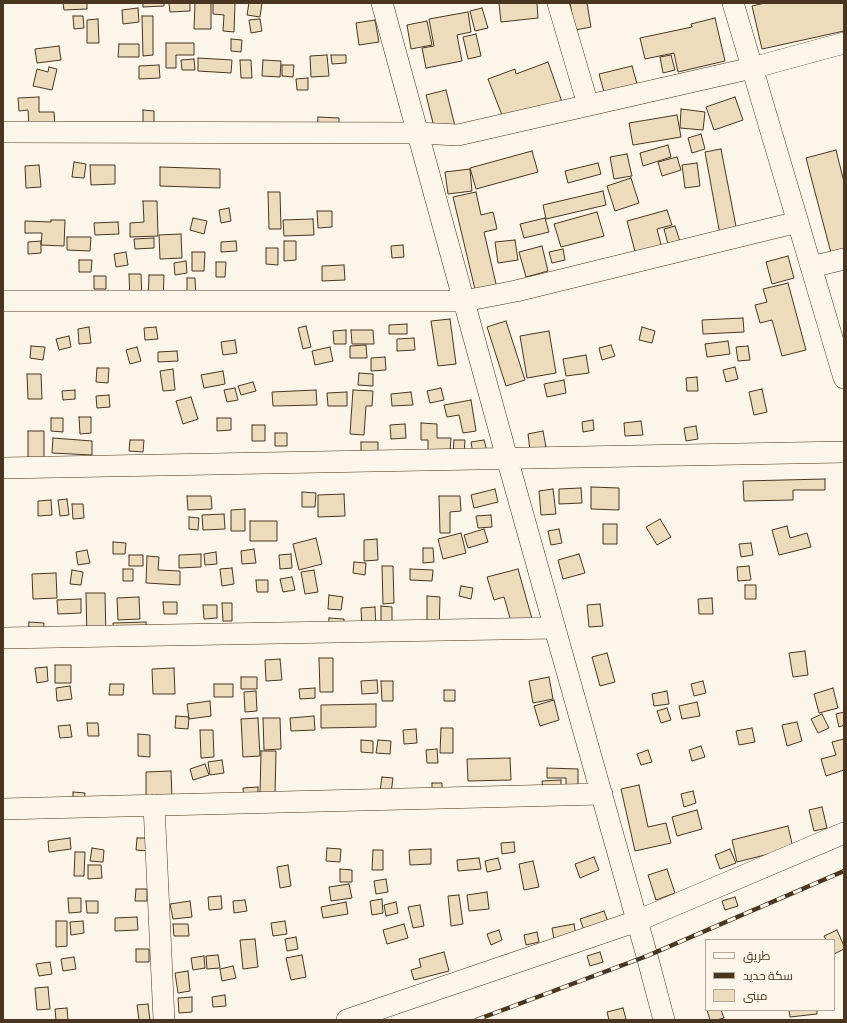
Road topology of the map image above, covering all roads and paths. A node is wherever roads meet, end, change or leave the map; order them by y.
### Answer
1 (382, 3) edge
2 (558, 3) edge
3 (733, 3) edge
4 (844, 43) edge
5 (752, 68) junction
6 (588, 105) junction
7 (3, 132) edge
8 (418, 133) junction
9 (798, 222) junction
10 (844, 260) edge
11 (811, 267) junction
12 (3, 301) edge
13 (464, 301) junction
14 (844, 378) edge
15 (844, 452) edge
16 (507, 458) junction
17 (3, 468) edge
18 (555, 628) junction
19 (3, 638) edge
20 (602, 794) junction
21 (154, 805) junction
22 (3, 809) edge
23 (844, 833) edge
24 (637, 921) junction
25 (164, 1020) edge
26 (349, 1020) edge
27 (664, 1020) edge

1 - 8 street
2 - 6 street
3 - 5 street
4 - 5 street
5 - 6 street
5 - 9 street
6 - 8 street
7 - 8 street
8 - 13 street
9 - 11 street
9 - 13 street
10 - 11 street
11 - 14 street
12 - 13 street
13 - 16 street
15 - 16 street
16 - 17 street
16 - 18 street
18 - 19 street
18 - 20 street
20 - 21 street
20 - 24 street
21 - 22 street
21 - 25 street
23 - 24 street
24 - 26 street
24 - 27 street

